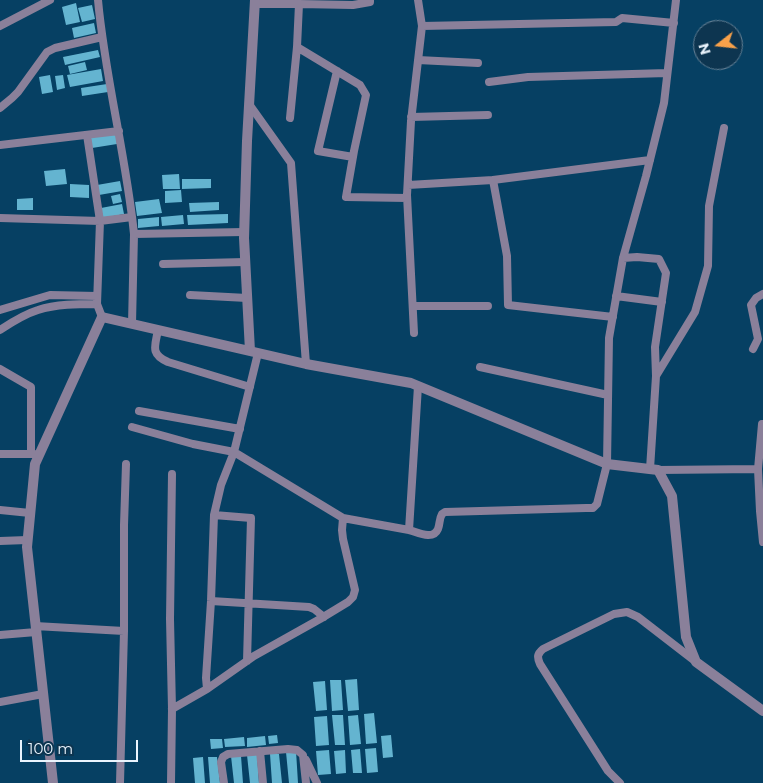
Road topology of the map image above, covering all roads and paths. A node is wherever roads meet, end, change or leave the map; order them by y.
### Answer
1 (50, 0) edge
2 (98, 0) edge
3 (370, 0) edge
4 (418, 0) edge
5 (676, 0) edge
6 (255, 2) edge
7 (299, 4) junction
8 (674, 23) junction
9 (0, 26) edge
10 (422, 26) junction
11 (102, 37) junction
12 (297, 47) junction
13 (418, 60) junction
14 (478, 63) dead end
15 (337, 72) junction
16 (667, 74) junction
17 (490, 82) dead end
18 (249, 104) junction
19 (0, 108) edge
20 (488, 115) dead end
21 (411, 117) junction
22 (290, 118) dead end
23 (724, 128) dead end
24 (119, 131) junction
25 (87, 135) junction
26 (0, 145) edge
27 (353, 157) junction
28 (650, 160) junction
29 (493, 180) junction
30 (408, 185) junction
31 (408, 198) junction
32 (132, 217) junction
33 (0, 218) edge
34 (100, 221) junction
35 (244, 232) junction
36 (134, 234) junction
37 (623, 258) junction
38 (245, 262) junction
39 (163, 264) dead end
40 (763, 294) edge
41 (190, 295) dead end
42 (616, 296) junction
43 (247, 298) junction
44 (97, 300) junction
45 (662, 302) junction
46 (413, 306) junction
47 (488, 306) dead end
48 (0, 310) edge
49 (613, 316) junction
50 (102, 317) junction
51 (132, 324) junction
52 (0, 330) edge
53 (158, 330) junction
54 (414, 333) dead end
55 (753, 349) dead end
56 (254, 352) junction
57 (306, 364) junction
58 (480, 366) dead end
59 (0, 369) edge
60 (656, 376) junction
61 (418, 386) junction
62 (250, 387) junction
63 (608, 395) junction
64 (139, 411) dead end
65 (762, 424) dead end
66 (132, 427) dead end
67 (240, 429) junction
68 (234, 452) junction
69 (0, 454) edge
70 (35, 454) junction
71 (126, 464) dead end
72 (607, 464) junction
73 (758, 469) junction
74 (654, 470) junction
75 (172, 474) dead end
76 (0, 510) edge
77 (30, 513) junction
78 (214, 515) junction
79 (343, 518) junction
80 (409, 530) junction
81 (27, 540) junction
82 (0, 542) edge
83 (763, 542) edge
84 (211, 601) junction
85 (248, 603) junction
86 (324, 617) junction
87 (36, 629) junction
88 (124, 631) junction
89 (0, 635) edge
90 (247, 661) junction
91 (696, 662) junction
92 (207, 689) junction
93 (43, 694) junction
94 (0, 702) edge
95 (172, 709) junction
96 (763, 711) edge
97 (260, 751) junction
98 (303, 755) junction
99 (53, 783) edge
100 (120, 783) edge
101 (171, 783) edge
102 (224, 783) edge
103 (263, 783) edge
104 (306, 783) edge
105 (317, 783) edge
106 (620, 783) edge

1 - 9 street
2 - 11 street
3 - 7 street
4 - 10 street
5 - 8 street
6 - 7 street
6 - 18 street
7 - 12 street
8 - 10 street
8 - 16 street
10 - 13 street
11 - 19 street
11 - 24 street
12 - 15 street
12 - 22 street
13 - 14 street
13 - 21 street
15 - 27 street
15 - 27 street
16 - 17 street
16 - 28 street
18 - 35 street
18 - 57 street
20 - 21 street
21 - 30 street
23 - 60 street
24 - 25 street
24 - 32 street
25 - 26 street
25 - 34 street
27 - 31 street
28 - 29 street
28 - 37 street
29 - 30 street
29 - 49 street
30 - 31 street
31 - 46 street
32 - 34 street
32 - 36 street
33 - 34 street
34 - 44 street
35 - 36 street
35 - 38 street
36 - 51 street
37 - 42 street
37 - 45 street
38 - 39 street
38 - 43 street
40 - 55 street
41 - 43 street
42 - 45 street
42 - 49 street
43 - 56 street
44 - 48 street
44 - 50 street
44 - 52 street
45 - 60 street
46 - 47 street
46 - 54 street
49 - 63 street
50 - 51 street
50 - 70 street
51 - 53 street
53 - 56 street
53 - 62 street
56 - 57 street
56 - 62 street
57 - 61 street
58 - 63 street
59 - 70 street
60 - 74 street
61 - 72 street
61 - 80 street
62 - 67 street
63 - 72 street
64 - 67 street
65 - 73 street
66 - 68 street
67 - 68 street
68 - 78 street
68 - 79 street
69 - 70 street
70 - 77 street
71 - 88 street
72 - 74 street
72 - 80 street
73 - 74 street
73 - 83 street
74 - 91 street
75 - 95 street
76 - 77 street
77 - 81 street
78 - 84 street
78 - 85 street
79 - 80 street
79 - 86 street
81 - 82 street
81 - 87 street
84 - 85 street
84 - 92 street
85 - 86 street
85 - 90 street
86 - 90 street
87 - 88 street
87 - 89 street
87 - 93 street
88 - 100 street
90 - 92 street
91 - 96 street
91 - 106 street
92 - 95 street
93 - 94 street
93 - 99 street
95 - 101 street
97 - 98 street
97 - 102 street
97 - 103 street
98 - 104 street
98 - 105 street

